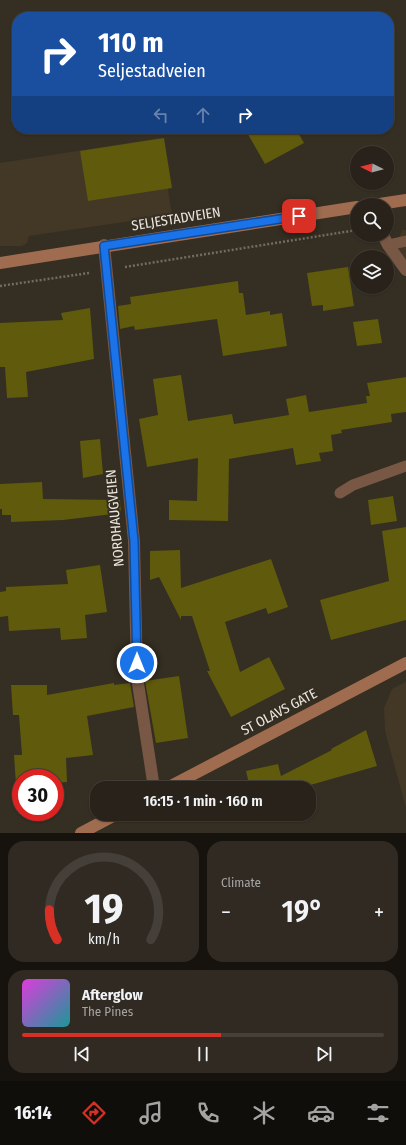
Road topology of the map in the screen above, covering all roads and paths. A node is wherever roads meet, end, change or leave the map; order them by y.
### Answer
1 (406, 200) edge
2 (394, 202) edge
3 (350, 208) edge
4 (350, 231) edge
5 (394, 240) edge
6 (406, 241) edge
7 (386, 242) edge
8 (104, 246) junction
9 (0, 263) edge
10 (106, 270) junction
11 (406, 270) edge
12 (0, 286) edge
13 (406, 466) edge
14 (340, 493) dead end
15 (406, 664) edge
16 (153, 781) edge
17 (180, 781) edge
18 (104, 821) edge
19 (81, 833) edge

1 - 2 street
3 - 8 street, SELJESTADVEIEN
4 - 10 path
5 - 6 lane
7 - 11 street
8 - 9 street, SELJESTADVEIEN
8 - 10 street, NORDHAUGVEIEN
10 - 12 path
10 - 16 street, NORDHAUGVEIEN
13 - 14 lane
15 - 17 street, ST OLAVS GATE
18 - 19 street

